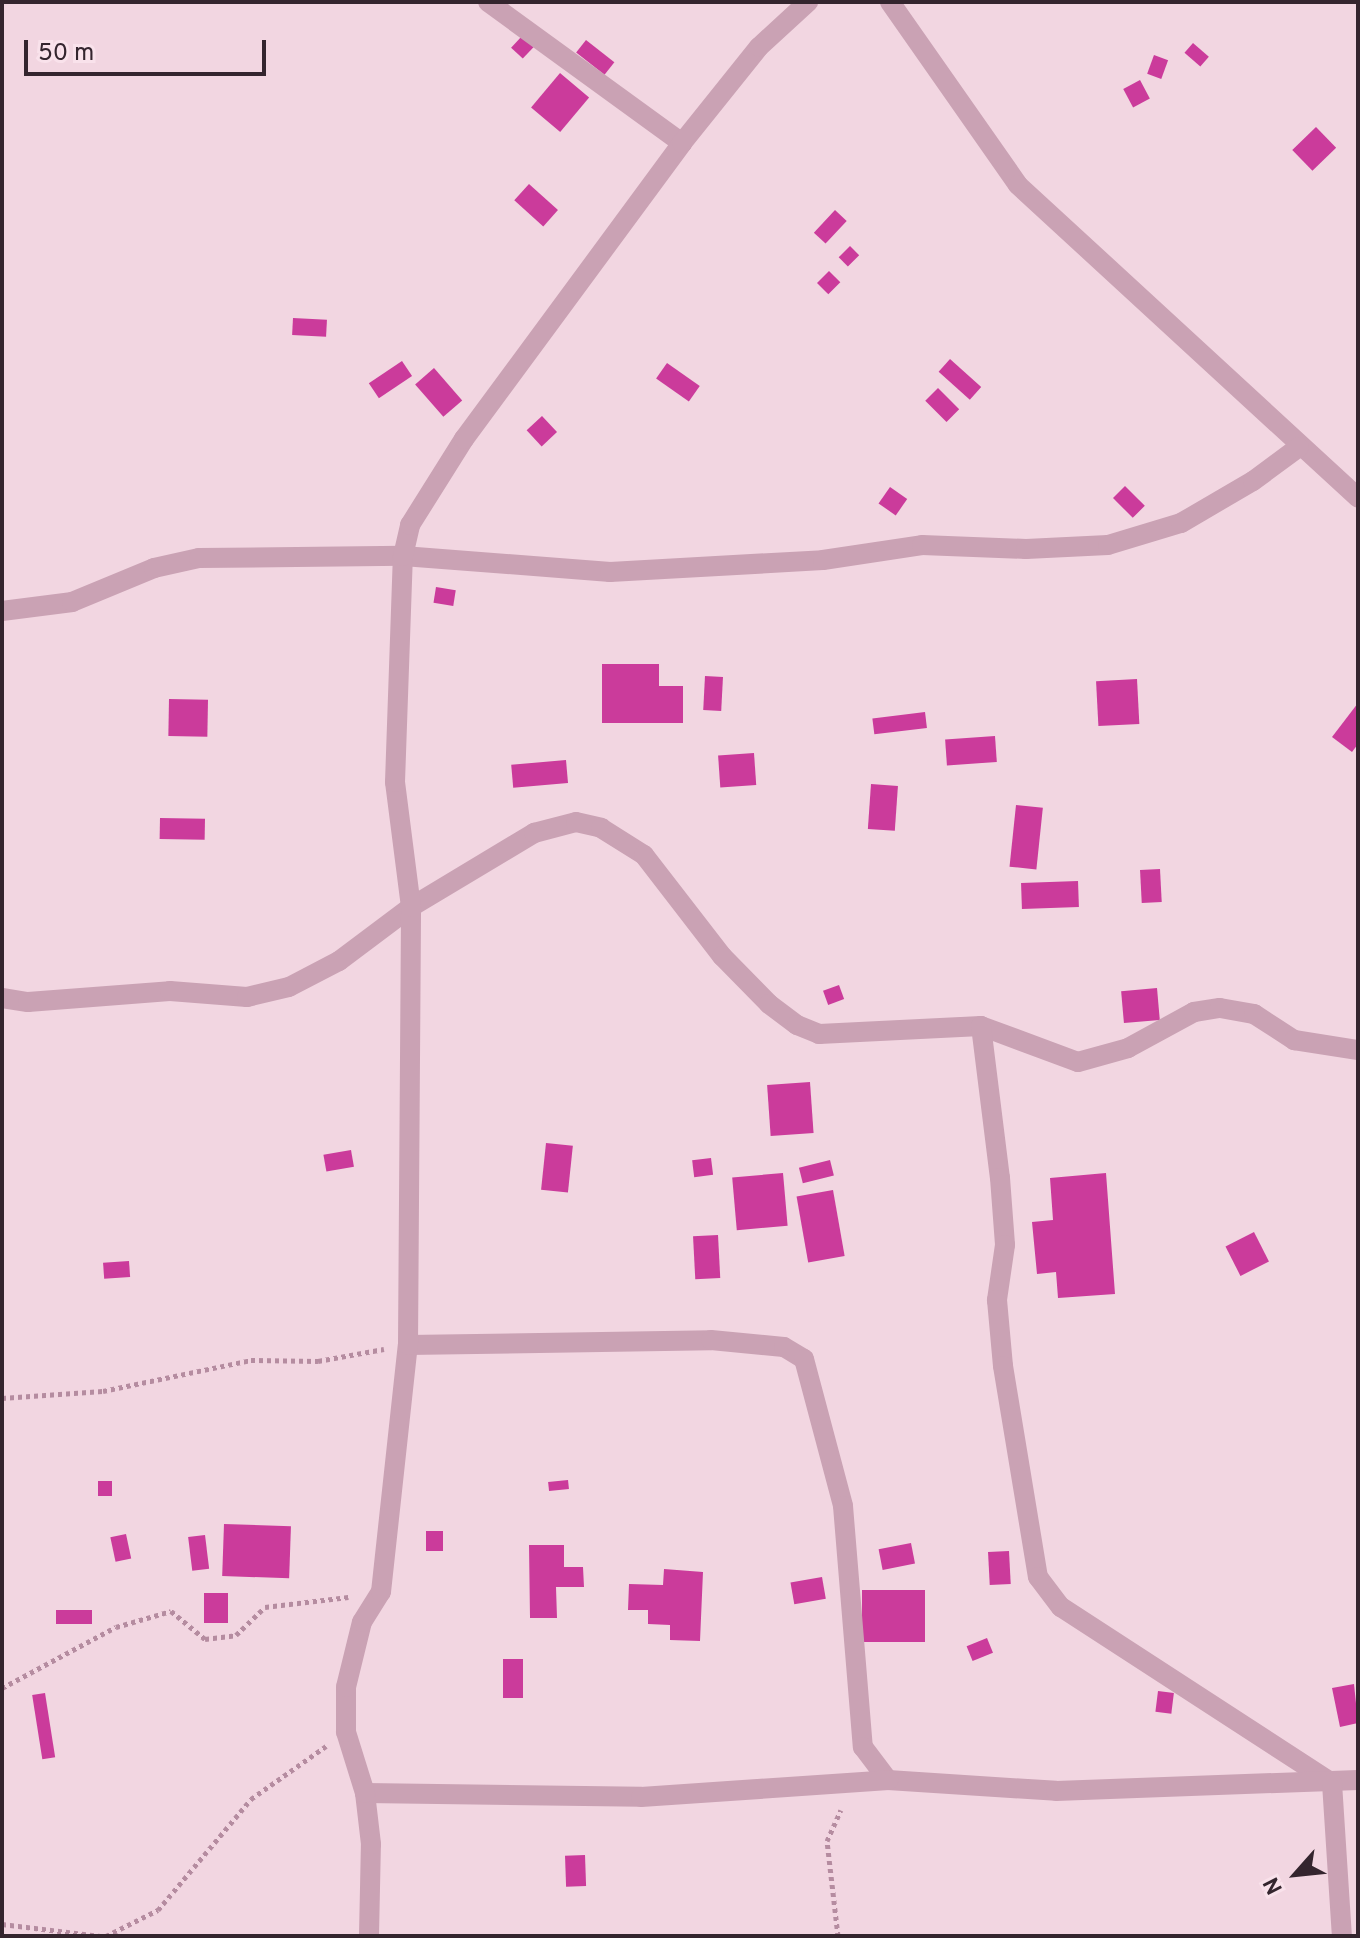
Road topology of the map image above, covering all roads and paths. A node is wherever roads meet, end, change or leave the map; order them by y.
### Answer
1 (488, 2) edge
2 (808, 2) edge
3 (890, 2) edge
4 (682, 143) junction
5 (1299, 447) junction
6 (1358, 498) edge
7 (403, 556) junction
8 (2, 611) edge
9 (411, 907) junction
10 (2, 998) edge
11 (981, 1026) junction
12 (1358, 1050) edge
13 (408, 1345) junction
14 (2, 1398) edge
15 (381, 1592) junction
16 (2, 1688) edge
17 (346, 1732) junction
18 (888, 1780) junction
19 (1358, 1780) edge
20 (1332, 1783) junction
21 (365, 1793) junction
22 (847, 1804) dead end
23 (2, 1924) edge
24 (103, 1936) edge
25 (369, 1936) edge
26 (838, 1936) edge
27 (1342, 1936) edge

1 - 4 street
2 - 4 street
3 - 5 street
4 - 7 street
5 - 6 street
5 - 7 street
7 - 8 street
7 - 9 street
9 - 10 street
9 - 11 street
9 - 13 street
11 - 12 street
11 - 20 street
13 - 14 path
13 - 15 street
13 - 18 street
15 - 16 path
15 - 17 street
17 - 21 street
17 - 24 path
18 - 20 street
18 - 21 street
19 - 20 street
20 - 27 street
21 - 25 street
22 - 26 path
23 - 24 path

